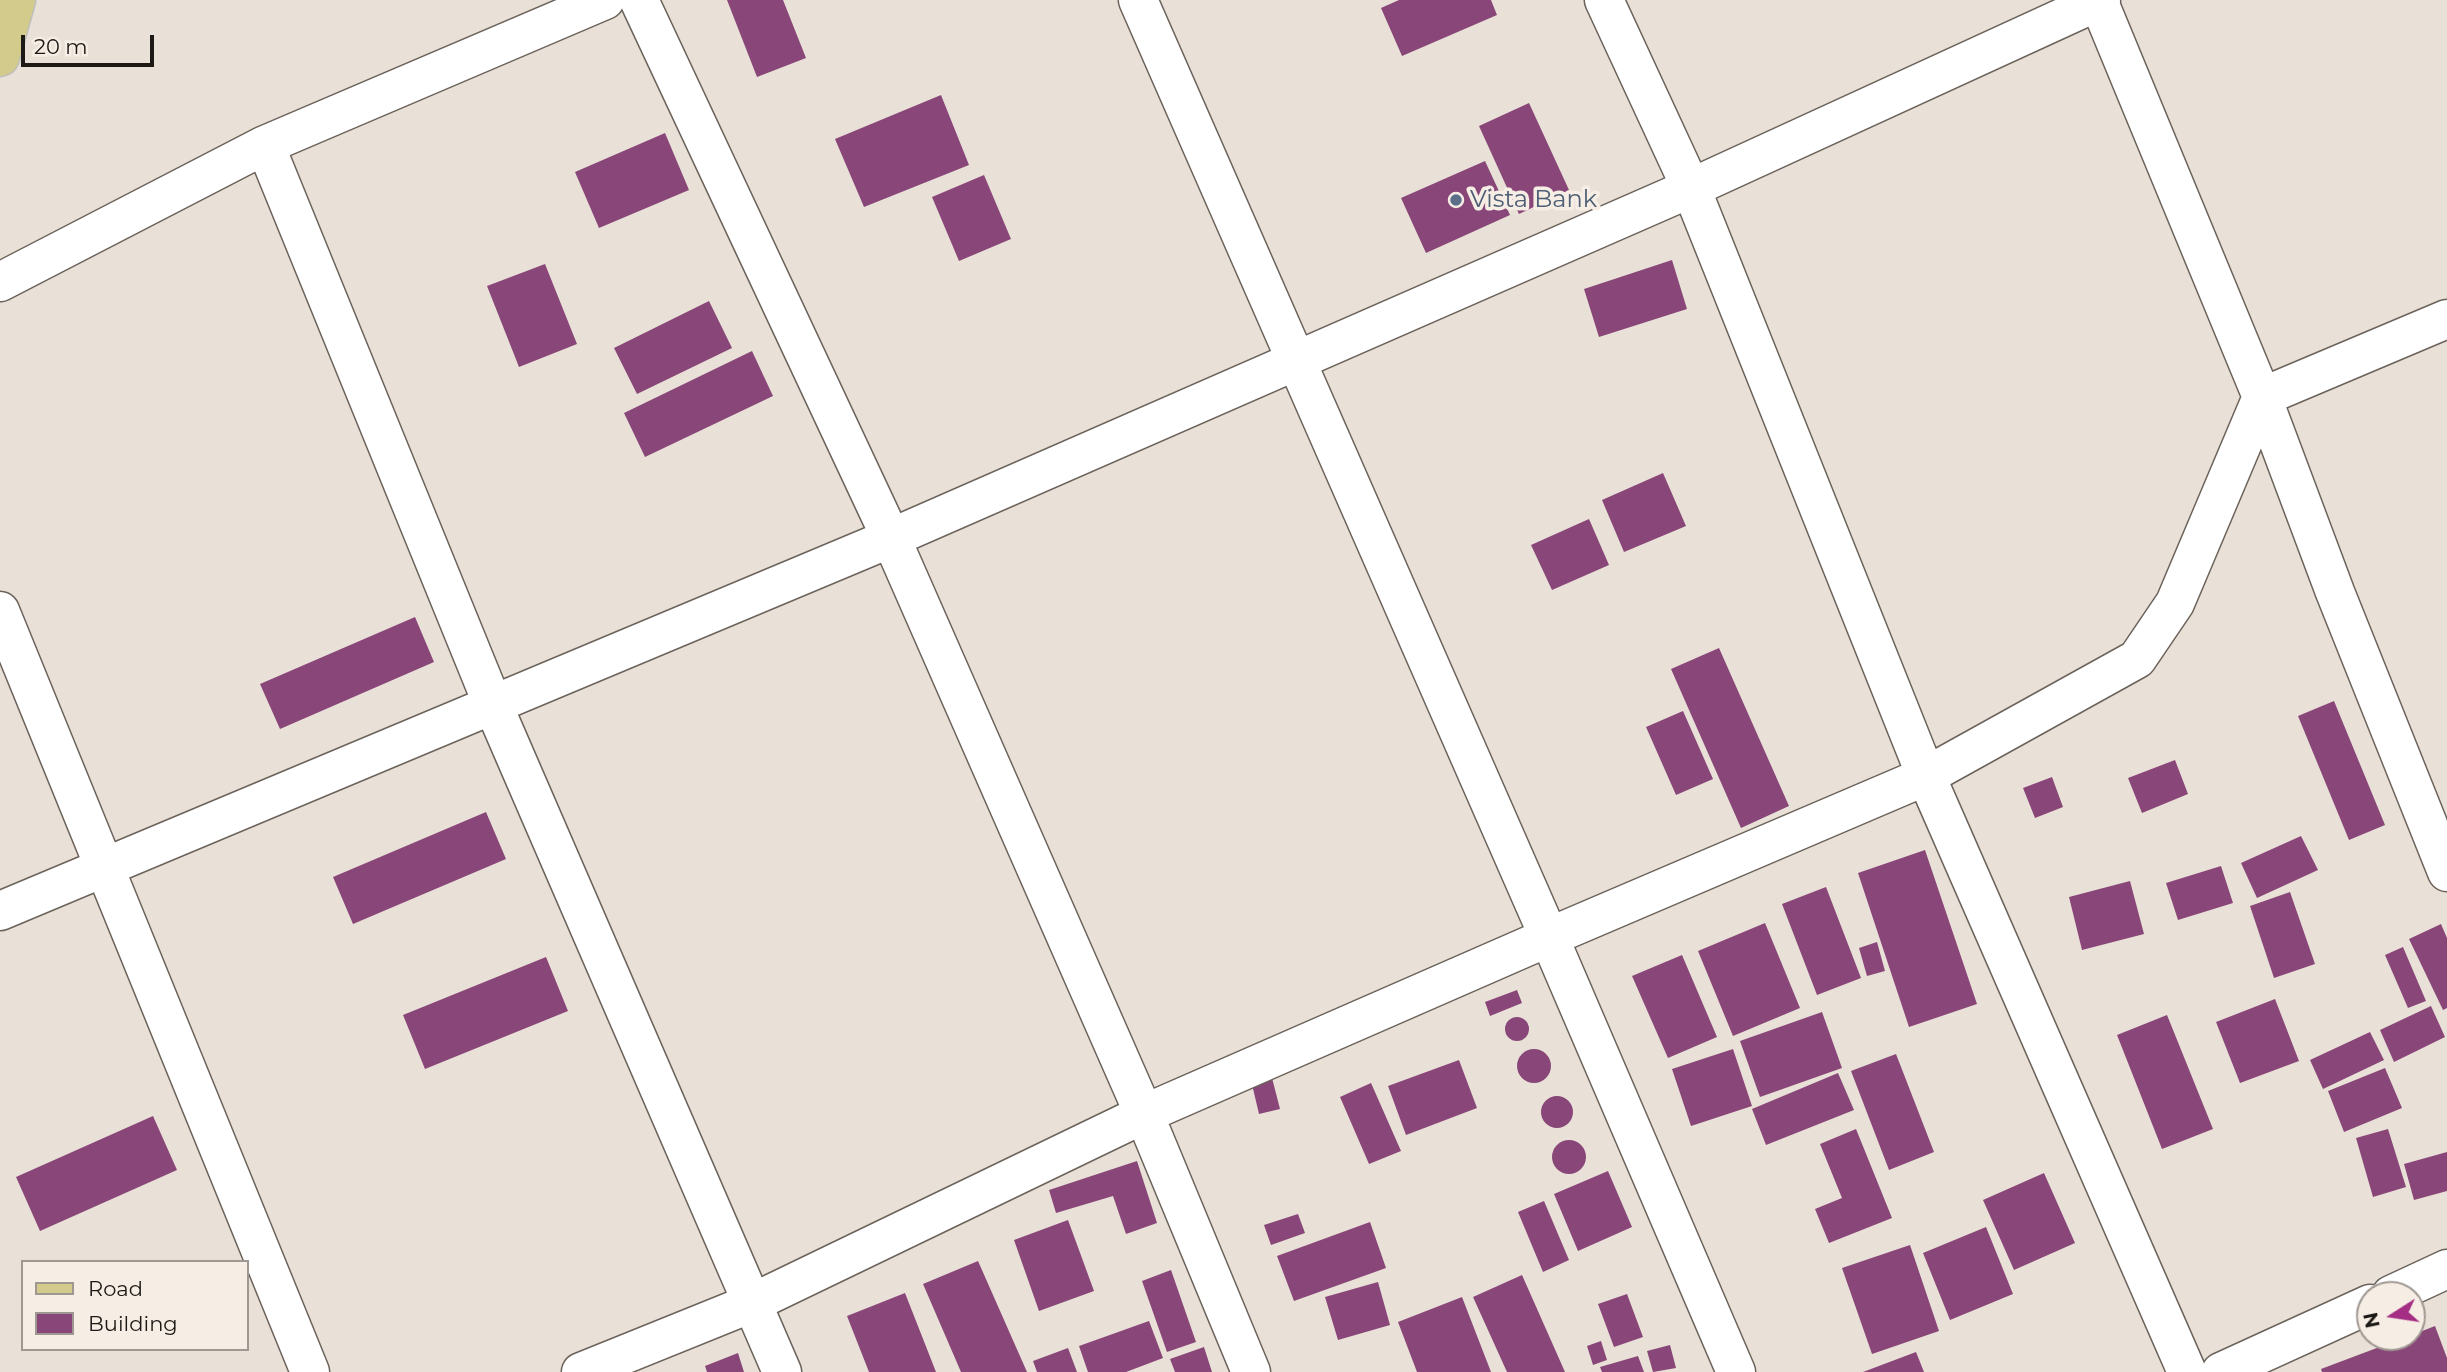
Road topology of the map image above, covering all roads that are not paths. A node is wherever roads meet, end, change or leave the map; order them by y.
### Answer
1 (16, 0) edge
2 (605, 0) edge
3 (639, 0) edge
4 (1138, 0) edge
5 (1604, 0) edge
6 (2100, 0) edge
7 (0, 57) edge
8 (265, 145) junction
9 (1691, 188) junction
10 (0, 282) edge
11 (2447, 319) edge
12 (1297, 361) junction
13 (2262, 397) junction
14 (891, 538) junction
15 (0, 611) edge
16 (493, 705) junction
17 (1926, 776) junction
18 (104, 867) junction
19 (2447, 872) edge
20 (0, 911) edge
21 (1549, 937) junction
22 (1144, 1114) junction
23 (2447, 1269) edge
24 (2421, 1281) edge
25 (752, 1303) junction
26 (2356, 1310) edge
27 (310, 1372) edge
28 (581, 1372) edge
29 (782, 1372) edge
30 (1251, 1372) edge
31 (1737, 1372) edge
32 (2187, 1372) edge
33 (2221, 1372) edge

1 - 7 main road
2 - 8 street
3 - 14 street
4 - 12 street
5 - 9 street
6 - 9 street
6 - 13 street
8 - 10 street
8 - 16 street
9 - 12 street
9 - 17 street
11 - 13 street
12 - 14 street
12 - 21 street
13 - 17 street
13 - 19 street
14 - 16 street
14 - 22 street
15 - 18 street
16 - 18 street
16 - 25 street
17 - 21 street
17 - 32 street
18 - 20 street
18 - 27 street
21 - 22 street
21 - 31 street
22 - 25 street
22 - 30 street
23 - 24 street
25 - 28 street
25 - 29 street
26 - 33 street

